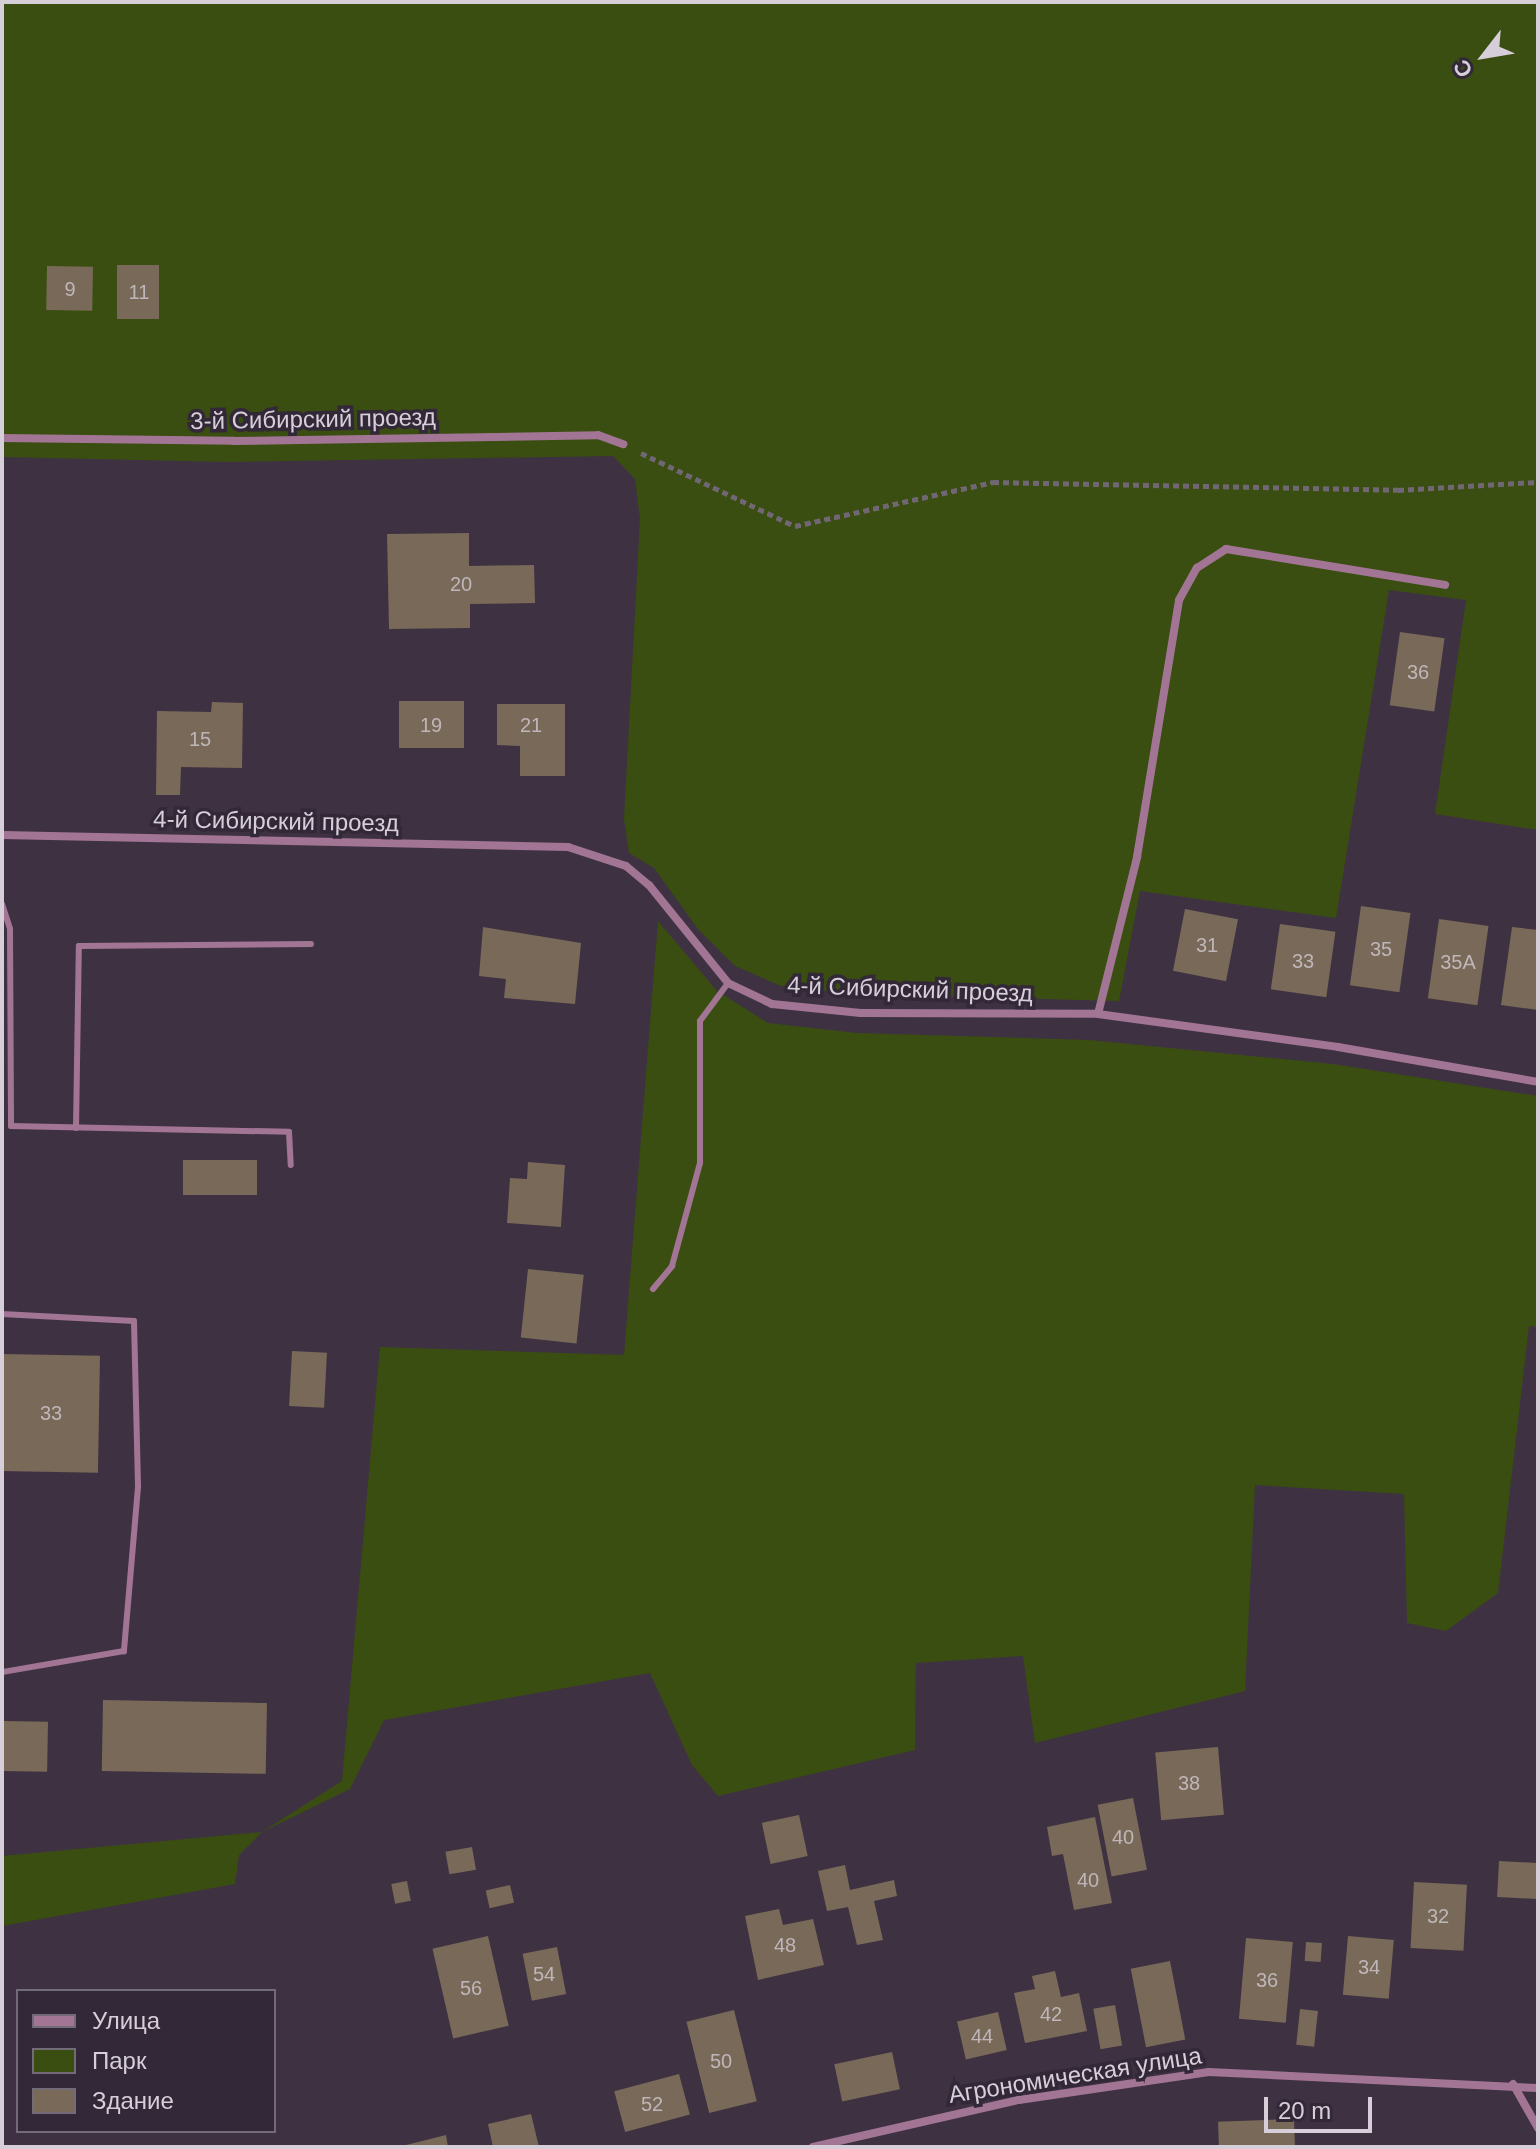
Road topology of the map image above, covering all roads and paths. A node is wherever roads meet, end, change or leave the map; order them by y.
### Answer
1 (2, 438) edge
2 (623, 444) joint
3 (1538, 482) edge
4 (1445, 585) dead end
5 (2, 835) edge
6 (2, 904) edge
7 (311, 944) dead end
8 (728, 983) junction
9 (1098, 1014) junction
10 (1538, 1082) edge
11 (76, 1128) junction
12 (291, 1165) dead end
13 (653, 1289) dead end
14 (2, 1314) edge
15 (2, 1672) edge
16 (1513, 2084) junction
17 (1538, 2088) edge
18 (1538, 2128) edge
19 (813, 2147) edge

1 - 2 street, 3-й Сибирский проезд
2 - 3 path
4 - 9 street
5 - 8 street, 4-й Сибирский проезд
6 - 11 lane
7 - 11 lane
8 - 9 street, 4-й Сибирский проезд
8 - 13 lane
9 - 10 street, 4-й Сибирский проезд
11 - 12 lane
14 - 15 lane
16 - 17 street, Агрономическая улица
16 - 18 street
16 - 19 street, Агрономическая улица

